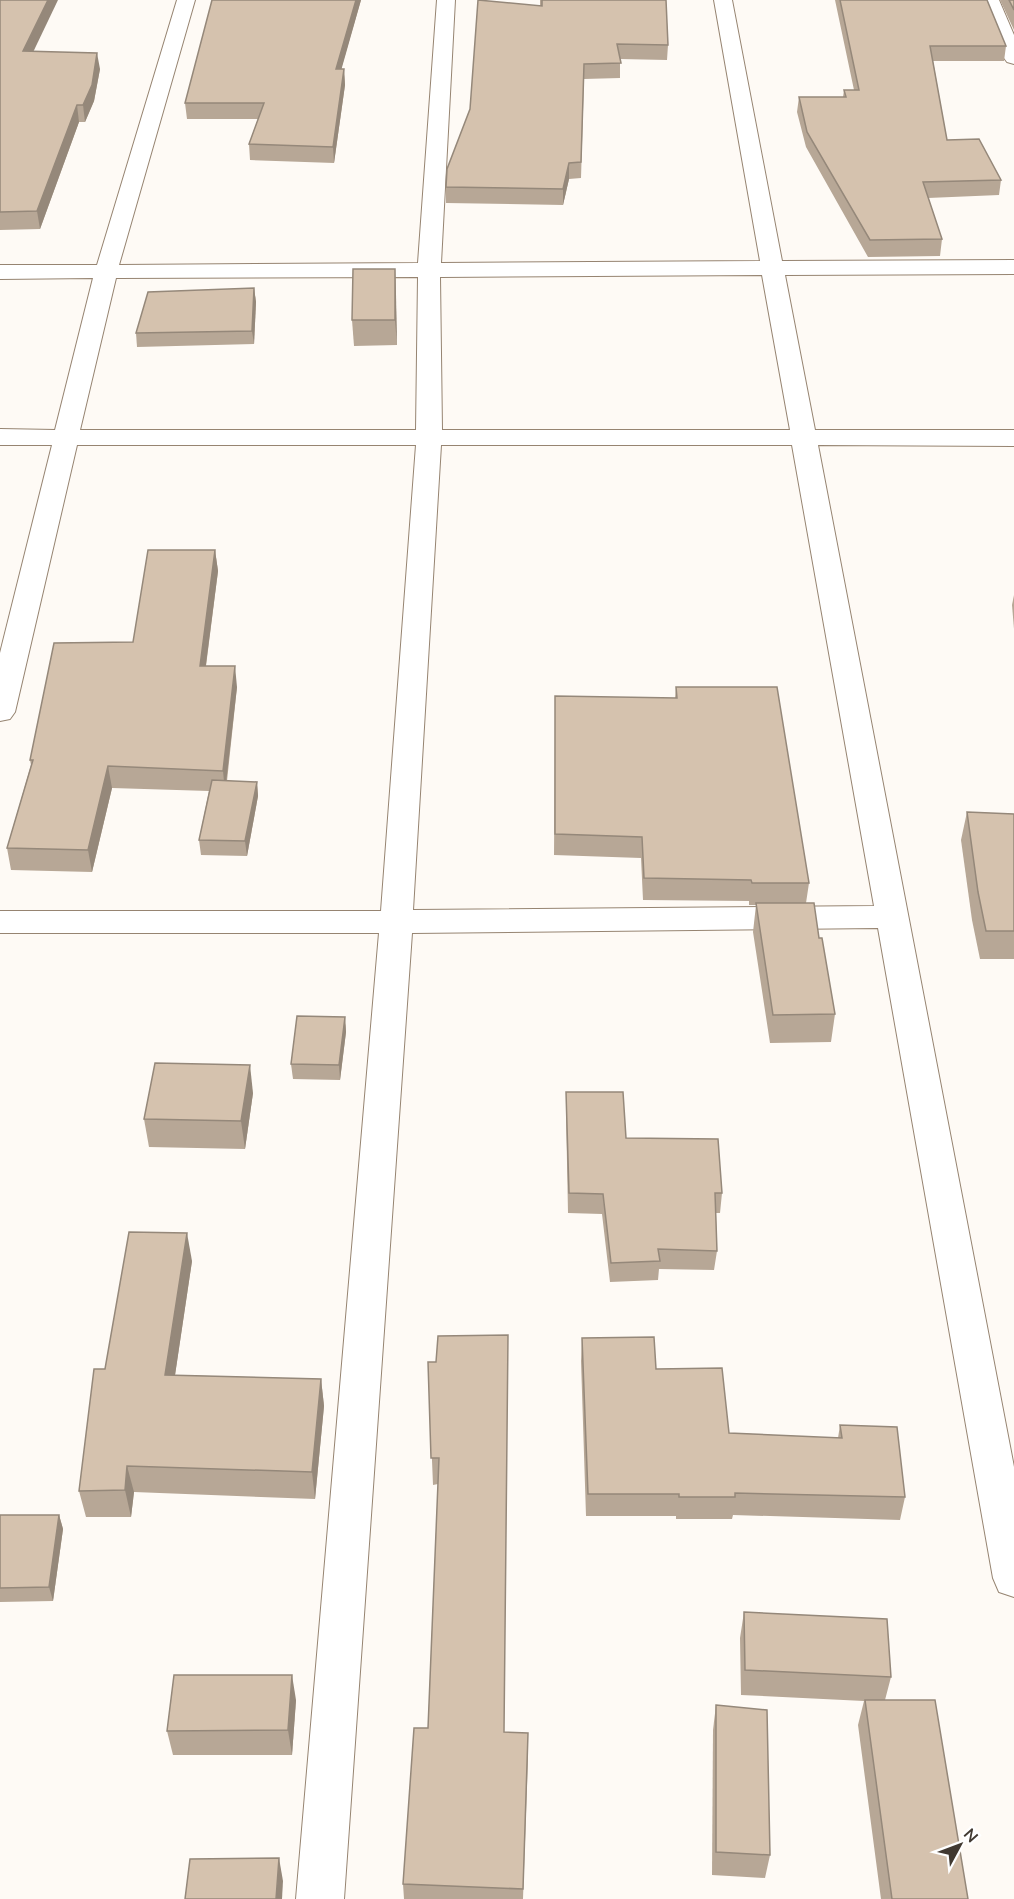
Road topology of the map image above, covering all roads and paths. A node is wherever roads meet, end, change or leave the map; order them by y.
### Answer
1 (186, 0) edge
2 (446, 0) edge
3 (723, 0) edge
4 (990, 0) edge
5 (1014, 58) edge
6 (1014, 267) edge
7 (771, 268) junction
8 (429, 270) junction
9 (106, 271) junction
10 (0, 272) edge
11 (0, 437) edge
12 (65, 437) junction
13 (429, 437) junction
14 (804, 437) junction
15 (1014, 438) edge
16 (0, 712) edge
17 (892, 917) junction
18 (0, 922) edge
19 (396, 922) junction
20 (1001, 1436) edge
21 (1014, 1578) edge
22 (320, 1899) edge

1 - 9 street
2 - 8 street
3 - 7 street
4 - 5 street
6 - 7 street
7 - 8 street
7 - 14 street
8 - 9 street
8 - 13 street
9 - 10 street
9 - 12 street
11 - 12 street
12 - 13 street
12 - 16 street
13 - 14 street
13 - 19 street
14 - 15 street
14 - 17 street
17 - 19 street
17 - 20 street
18 - 19 street
19 - 22 street
20 - 21 street

